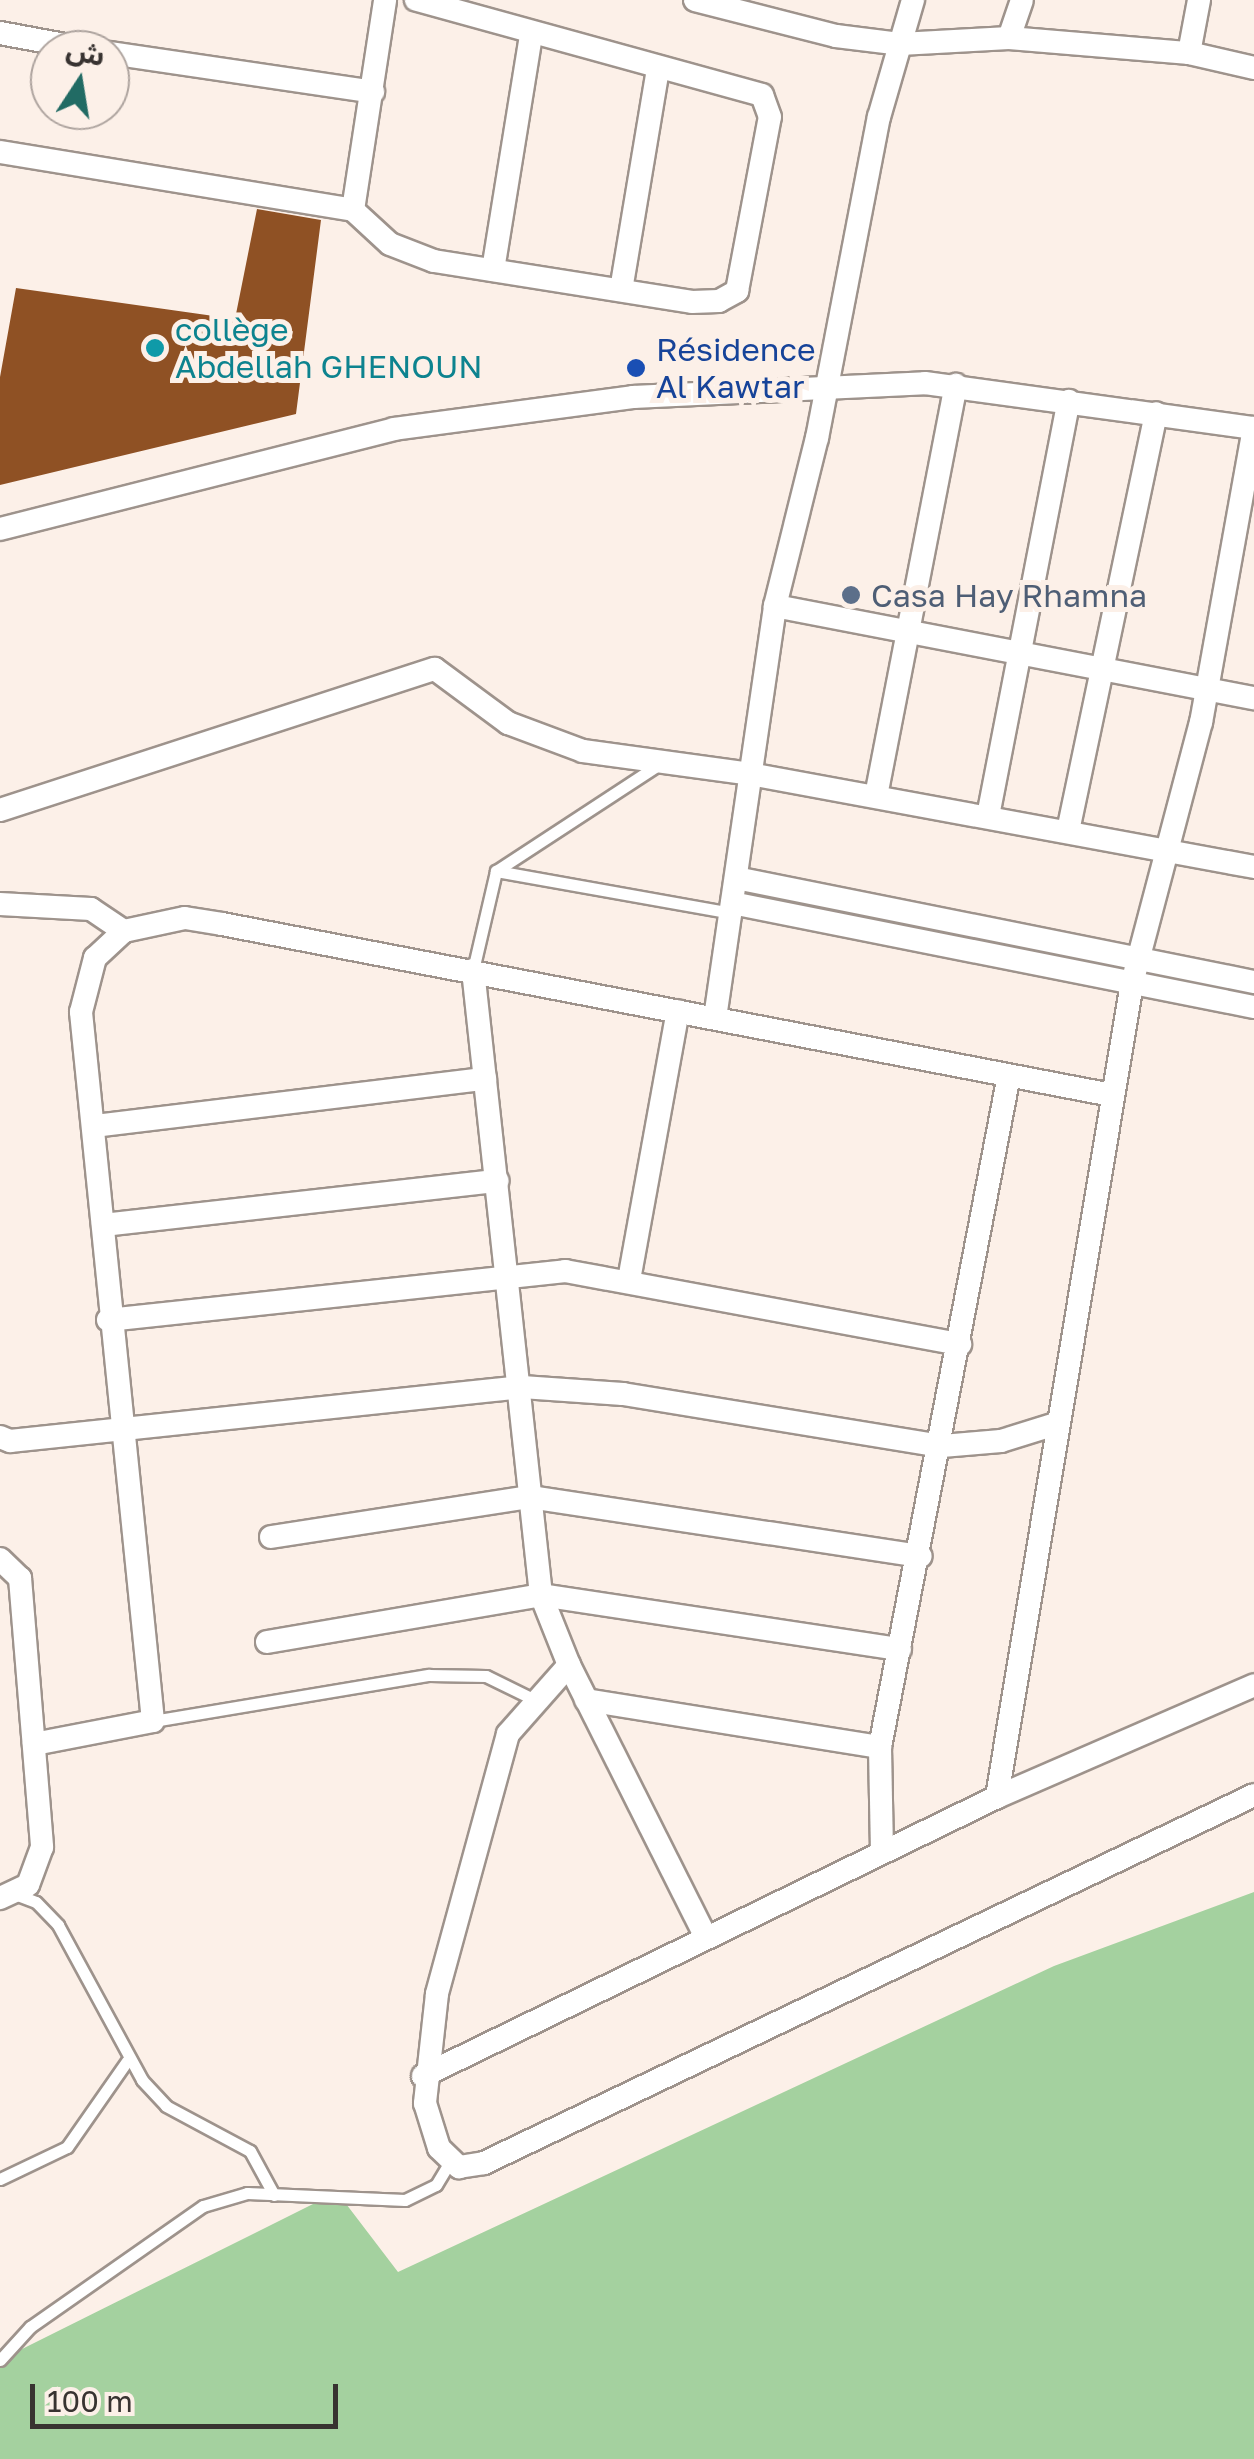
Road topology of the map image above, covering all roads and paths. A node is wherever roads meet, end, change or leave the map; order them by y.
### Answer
1 (385, 0) edge
2 (416, 0) edge
3 (491, 0) edge
4 (695, 0) edge
5 (913, 0) edge
6 (1022, 0) edge
7 (1199, 0) edge
8 (774, 10) edge
9 (480, 22) junction
10 (0, 33) edge
11 (532, 36) junction
12 (1009, 38) junction
13 (30, 39) edge
14 (900, 44) junction
15 (1189, 53) junction
16 (130, 57) edge
17 (1254, 68) edge
18 (658, 70) junction
19 (373, 92) junction
20 (0, 152) edge
21 (353, 210) junction
22 (493, 270) junction
23 (621, 290) junction
24 (828, 383) junction
25 (956, 385) junction
26 (1068, 401) junction
27 (1156, 413) junction
28 (1254, 428) edge
29 (0, 529) edge
30 (775, 606) junction
31 (907, 632) junction
32 (1021, 653) junction
33 (1099, 667) junction
34 (1207, 688) junction
35 (1254, 698) edge
36 (661, 763) junction
37 (750, 774) junction
38 (876, 796) junction
39 (0, 810) edge
40 (988, 816) junction
41 (1068, 831) junction
42 (1167, 849) junction
43 (1254, 867) edge
44 (496, 871) junction
45 (736, 878) junction
46 (0, 904) edge
47 (732, 908) junction
48 (124, 931) junction
49 (1137, 960) junction
50 (472, 970) junction
51 (1254, 982) edge
52 (1132, 983) junction
53 (1254, 1007) edge
54 (678, 1010) junction
55 (715, 1018) junction
56 (1009, 1075) junction
57 (484, 1079) junction
58 (1112, 1095) junction
59 (94, 1126) junction
60 (498, 1181) junction
61 (103, 1225) junction
62 (509, 1275) junction
63 (629, 1280) junction
64 (108, 1320) junction
65 (960, 1344) junction
66 (522, 1387) junction
67 (1056, 1424) junction
68 (122, 1428) junction
69 (0, 1436) edge
70 (942, 1446) junction
71 (530, 1497) junction
72 (271, 1537) dead end
73 (921, 1556) junction
74 (0, 1559) edge
75 (541, 1594) junction
76 (268, 1642) dead end
77 (900, 1649) junction
78 (568, 1664) junction
79 (1253, 1687) edge
80 (534, 1699) junction
81 (586, 1700) junction
82 (153, 1721) junction
83 (34, 1744) junction
84 (880, 1747) junction
85 (1254, 1795) edge
86 (997, 1797) junction
87 (882, 1852) junction
88 (7, 1896) edge
89 (705, 1935) junction
90 (126, 2061) junction
91 (423, 2076) junction
92 (449, 2164) junction
93 (0, 2180) edge
94 (274, 2195) junction
95 (0, 2360) edge

1 - 19 street
2 - 9 street
3 - 9 street
4 - 8 street
5 - 14 street
6 - 12 street
7 - 15 street
8 - 14 street
9 - 11 street
10 - 13 street
11 - 18 street
11 - 22 street
12 - 14 street
12 - 15 street
14 - 24 street
15 - 17 street
16 - 19 street
18 - 23 street
18 - 23 street
19 - 21 street
20 - 21 street
21 - 22 street
22 - 23 street
24 - 25 street
24 - 29 street
24 - 30 street
25 - 26 street
25 - 31 street
26 - 27 street
26 - 32 street
27 - 28 street
27 - 33 street
28 - 34 street
30 - 31 street
30 - 37 street
31 - 32 street
31 - 38 street
32 - 33 street
32 - 40 street
33 - 34 street
33 - 41 street
34 - 35 street
34 - 42 street
36 - 37 street
36 - 39 street
36 - 44 lane
37 - 38 street
37 - 45 street
38 - 40 street
40 - 41 street
41 - 42 street
42 - 43 street
42 - 49 street
44 - 47 lane
44 - 50 lane
45 - 47 street
45 - 49 street
46 - 48 street
47 - 52 street
47 - 55 street
48 - 50 street
48 - 59 street
49 - 51 street
49 - 52 street
50 - 54 street
50 - 57 street
52 - 53 street
52 - 58 street
54 - 55 street
54 - 63 street
55 - 56 street
56 - 58 street
56 - 65 street
57 - 59 street
57 - 60 street
58 - 67 street
59 - 61 street
60 - 61 street
60 - 62 street
61 - 64 street
62 - 63 street
62 - 64 street
62 - 66 street
63 - 65 street
64 - 68 street
65 - 70 street
66 - 68 street
66 - 70 street
66 - 71 street
67 - 70 street
67 - 86 street
68 - 69 street
68 - 82 street
70 - 73 street
71 - 72 street
71 - 73 street
71 - 75 street
73 - 77 street
74 - 83 street
75 - 76 street
75 - 77 street
75 - 78 street
77 - 84 street
78 - 80 street
78 - 81 street
79 - 86 street
80 - 82 lane
80 - 91 street
81 - 84 street
81 - 89 street
82 - 83 street
83 - 88 street
84 - 87 street
85 - 92 street
86 - 87 street
87 - 89 street
88 - 90 lane
89 - 91 street
90 - 93 lane
90 - 94 lane
91 - 92 street
92 - 94 lane
94 - 95 lane

